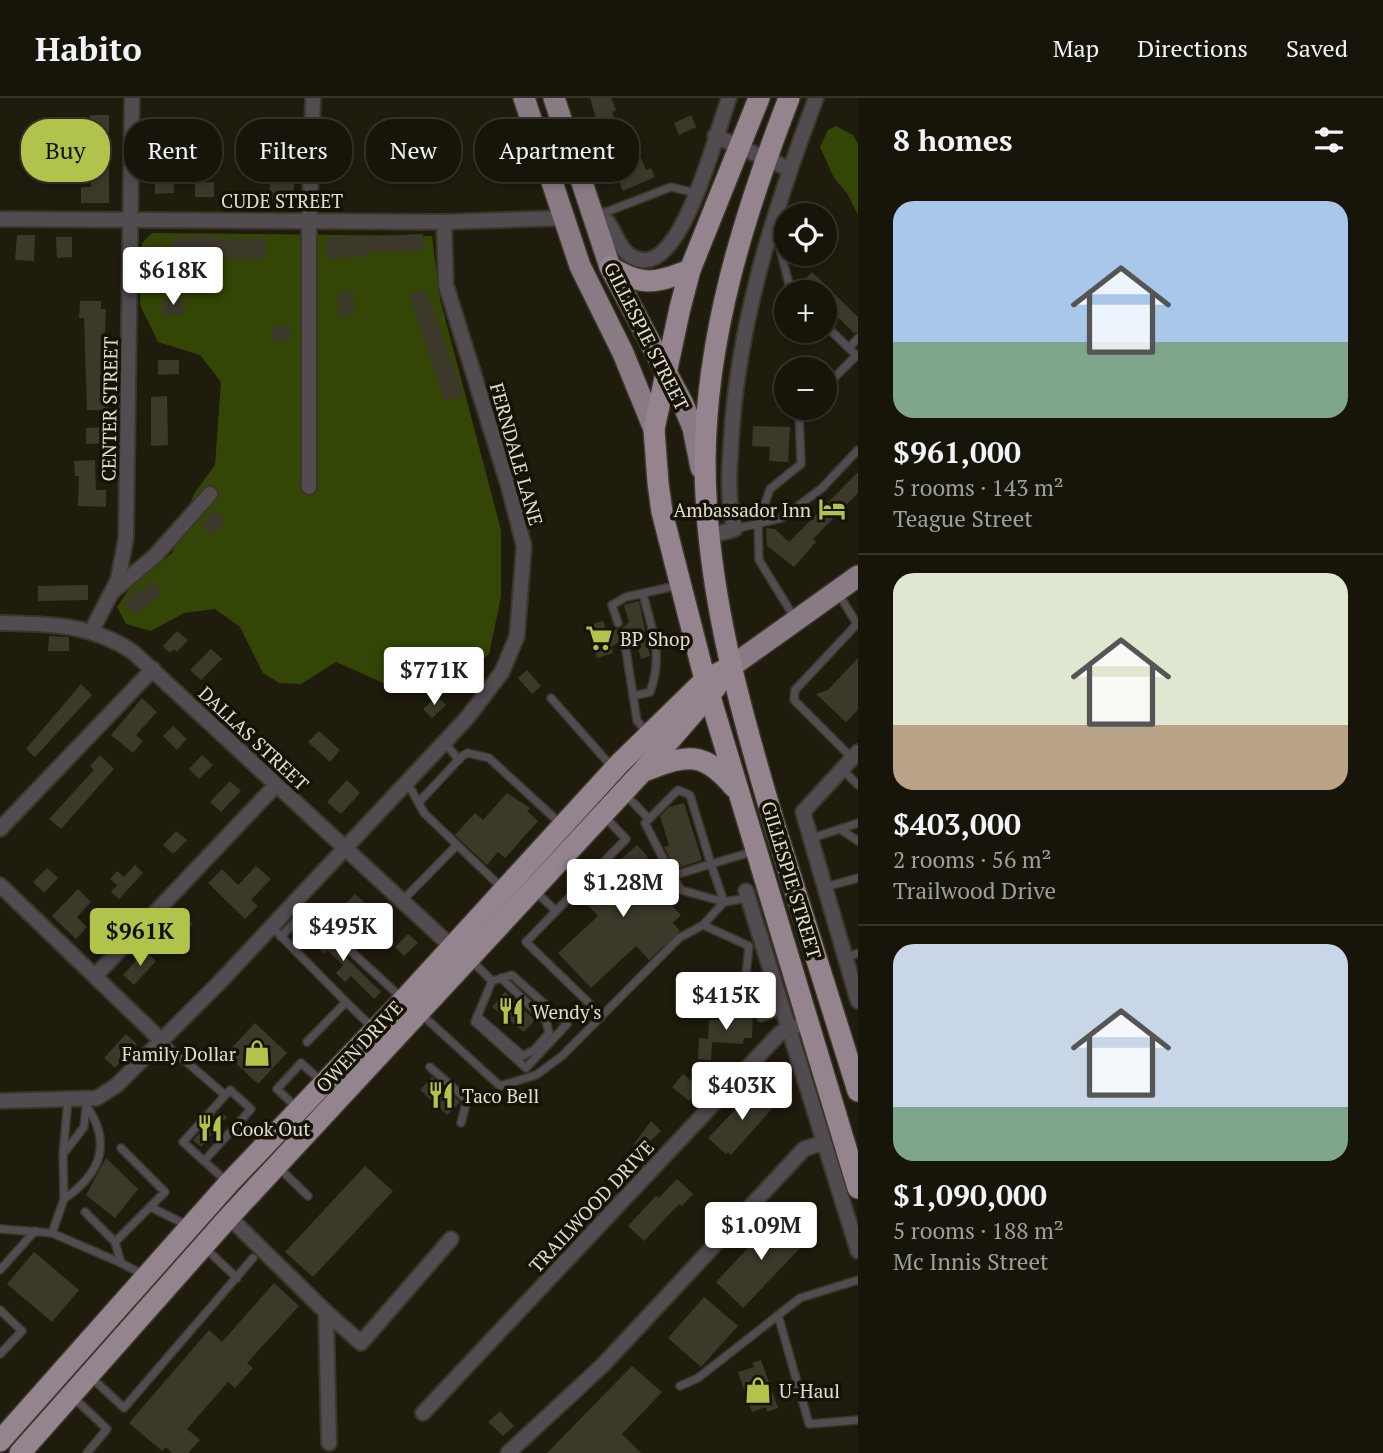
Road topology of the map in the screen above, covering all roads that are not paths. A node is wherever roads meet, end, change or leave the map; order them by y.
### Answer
1 (132, 98) edge
2 (313, 98) edge
3 (524, 98) edge
4 (554, 98) edge
5 (729, 98) edge
6 (758, 98) edge
7 (789, 98) edge
8 (816, 98) edge
9 (715, 136) junction
10 (739, 147) junction
11 (766, 159) junction
12 (789, 169) junction
13 (696, 192) junction
14 (596, 215) junction
15 (563, 218) junction
16 (0, 219) edge
17 (130, 219) junction
18 (310, 219) junction
19 (444, 222) junction
20 (773, 223) junction
21 (610, 267) junction
22 (690, 270) junction
23 (788, 280) edge
24 (837, 336) edge
25 (858, 338) edge
26 (849, 348) junction
27 (857, 356) edge
28 (665, 369) junction
29 (837, 375) edge
30 (799, 420) edge
31 (654, 429) junction
32 (858, 450) edge
33 (309, 487) dead end
34 (210, 494) dead end
35 (706, 496) junction
36 (758, 523) junction
37 (735, 529) junction
38 (710, 536) junction
39 (858, 576) edge
40 (680, 585) junction
41 (836, 590) junction
42 (113, 592) junction
43 (643, 594) junction
44 (626, 611) dead end
45 (615, 614) junction
46 (796, 619) junction
47 (0, 623) edge
48 (618, 623) dead end
49 (92, 630) junction
50 (625, 644) dead end
51 (637, 651) dead end
52 (628, 654) junction
53 (732, 666) junction
54 (152, 669) junction
55 (707, 687) junction
56 (633, 696) junction
57 (551, 698) dead end
58 (649, 734) junction
59 (444, 742) junction
60 (459, 760) junction
61 (851, 760) edge
62 (614, 770) junction
63 (642, 772) junction
64 (407, 781) junction
65 (276, 785) junction
66 (858, 785) edge
67 (737, 791) junction
68 (623, 792) junction
69 (420, 801) junction
70 (602, 814) junction
71 (649, 819) junction
72 (858, 823) edge
73 (562, 826) junction
74 (0, 829) edge
75 (840, 829) junction
76 (808, 840) junction
77 (858, 841) edge
78 (457, 845) junction
79 (344, 846) junction
80 (755, 851) junction
81 (711, 864) junction
82 (672, 876) junction
83 (858, 878) edge
84 (0, 885) edge
85 (824, 888) junction
86 (534, 889) junction
87 (503, 890) junction
88 (747, 894) joint
89 (402, 900) junction
90 (724, 902) junction
91 (301, 905) junction
92 (556, 911) junction
93 (704, 925) junction
94 (276, 932) junction
95 (461, 952) junction
96 (852, 956) edge
97 (746, 974) junction
98 (96, 975) junction
99 (501, 978) junction
100 (492, 981) junction
101 (346, 1002) junction
102 (858, 1002) edge
103 (591, 1004) dead end
104 (411, 1006) junction
105 (783, 1010) junction
106 (833, 1012) junction
107 (702, 1013) dead end
108 (477, 1016) junction
109 (798, 1025) junction
110 (374, 1029) junction
111 (162, 1041) junction
112 (307, 1042) dead end
113 (430, 1068) dead end
114 (526, 1068) junction
115 (529, 1078) junction
116 (356, 1080) junction
117 (323, 1083) junction
118 (858, 1091) edge
119 (225, 1095) junction
120 (68, 1100) junction
121 (0, 1101) edge
122 (87, 1102) junction
123 (296, 1113) junction
124 (461, 1123) dead end
125 (822, 1143) junction
126 (121, 1148) dead end
127 (63, 1154) junction
128 (204, 1161) junction
129 (276, 1166) junction
130 (229, 1183) junction
131 (858, 1188) edge
132 (308, 1196) dead end
133 (64, 1199) junction
134 (150, 1206) junction
135 (85, 1212) dead end
136 (229, 1217) junction
137 (190, 1227) junction
138 (0, 1229) edge
139 (35, 1231) junction
140 (52, 1233) junction
141 (451, 1239) dead end
142 (115, 1242) junction
143 (204, 1247) junction
144 (858, 1251) edge
145 (253, 1258) dead end
146 (121, 1263) junction
147 (0, 1270) edge
148 (146, 1276) junction
149 (237, 1278) junction
150 (858, 1280) edge
151 (0, 1310) edge
152 (326, 1312) junction
153 (778, 1315) junction
154 (1, 1350) edge
155 (89, 1375) junction
156 (680, 1386) dead end
157 (71, 1395) junction
158 (423, 1413) dead end
159 (858, 1420) edge
160 (2, 1435) edge
161 (329, 1443) dead end
162 (20, 1453) edge
163 (87, 1453) edge
164 (508, 1453) edge

1 - 17 street, CENTER STREET
2 - 18 street
3 - 15 main road, GILLESPIE STREET
4 - 14 main road, GILLESPIE STREET
5 - 9 street
6 - 10 highway, GILLESPIE STREET
7 - 11 highway, GILLESPIE STREET
8 - 12 street
9 - 10 street
9 - 13 street
10 - 11 street
10 - 22 highway, GILLESPIE STREET
11 - 12 street
11 - 35 highway, GILLESPIE STREET
12 - 20 street
13 - 14 lane
13 - 14 street
14 - 21 main road, GILLESPIE STREET
15 - 19 street, CUDE STREET
15 - 31 main road, GILLESPIE STREET
16 - 17 street, CUDE STREET
17 - 18 street, CUDE STREET
17 - 42 street, CENTER STREET
18 - 19 street, CUDE STREET
18 - 33 street
19 - 59 street, FERNDALE LANE
20 - 23 lane
20 - 37 street
21 - 22 highway
21 - 28 main road, GILLESPIE STREET
22 - 28 highway, GILLESPIE STREET
24 - 26 lane
25 - 26 lane
26 - 27 lane
27 - 29 lane
28 - 31 highway, GILLESPIE STREET
28 - 35 main road, GILLESPIE STREET
30 - 36 lane
31 - 40 highway, GILLESPIE STREET
32 - 36 lane
34 - 42 street
35 - 38 highway, GILLESPIE STREET
36 - 37 lane
36 - 46 lane
37 - 38 street
38 - 53 highway, GILLESPIE STREET
39 - 41 main road, OWEN DRIVE
40 - 43 lane
40 - 55 highway, GILLESPIE STREET
41 - 46 main road, OWEN DRIVE
41 - 61 lane
42 - 49 street, CENTER STREET
43 - 45 lane
43 - 56 lane
44 - 45 lane
45 - 48 lane
46 - 53 main road, OWEN DRIVE
47 - 49 street, DALLAS STREET
49 - 54 street, DALLAS STREET
50 - 52 lane
51 - 52 lane
52 - 56 lane
53 - 55 highway, OWEN DRIVE
53 - 106 highway, GILLESPIE STREET
54 - 65 street, DALLAS STREET
54 - 74 street
55 - 58 highway, OWEN DRIVE
55 - 63 highway, OWEN DRIVE
55 - 67 highway, GILLESPIE STREET
56 - 58 lane
57 - 62 lane
58 - 62 highway, OWEN DRIVE
59 - 60 lane
59 - 64 street, FERNDALE LANE
60 - 69 lane
60 - 73 lane
61 - 66 lane
61 - 76 street, GILLESPIE STREET
62 - 73 highway, OWEN DRIVE
63 - 67 highway
63 - 68 highway, OWEN DRIVE
64 - 69 lane
64 - 79 street, FERNDALE LANE
65 - 79 street, DALLAS STREET
65 - 98 street
67 - 80 highway, GILLESPIE STREET
68 - 70 highway, OWEN DRIVE
68 - 71 lane
69 - 78 lane
70 - 86 highway, OWEN DRIVE
70 - 92 lane
71 - 81 lane
71 - 82 lane
72 - 75 lane
73 - 87 highway, OWEN DRIVE
75 - 76 lane
75 - 77 lane
76 - 85 street, GILLESPIE STREET
78 - 87 lane
78 - 89 lane
79 - 89 street, DALLAS STREET
79 - 91 street, FERNDALE LANE
80 - 81 lane
80 - 109 highway, GILLESPIE STREET
81 - 82 lane
81 - 90 lane
82 - 90 lane
83 - 85 lane
84 - 98 street
85 - 96 street, GILLESPIE STREET
86 - 92 lane
86 - 95 highway, OWEN DRIVE
87 - 95 highway, OWEN DRIVE
88 - 90 lane
88 - 105 street, GILLESPIE STREET
89 - 95 street, DALLAS STREET
90 - 93 lane
91 - 94 street, FERNDALE LANE
91 - 104 lane
92 - 103 lane
93 - 97 lane
93 - 115 lane
94 - 101 lane
94 - 111 street, FERNDALE LANE
95 - 100 lane
95 - 104 highway, OWEN DRIVE
95 - 116 highway
96 - 102 street, GILLESPIE STREET
97 - 105 lane
97 - 107 lane
98 - 111 street
99 - 100 lane
99 - 108 lane
99 - 114 lane
100 - 108 lane
101 - 110 lane
101 - 112 lane
102 - 106 street
104 - 110 highway, OWEN DRIVE
104 - 115 lane
104 - 116 highway, OWEN DRIVE
105 - 109 street, GILLESPIE STREET
106 - 118 highway, GILLESPIE STREET
108 - 114 lane
109 - 125 street, GILLESPIE STREET
109 - 131 highway
109 - 158 street, TRAILWOOD DRIVE
110 - 117 highway, OWEN DRIVE
111 - 119 lane
111 - 122 street, FERNDALE LANE
113 - 124 lane
114 - 115 lane
116 - 129 highway, OWEN DRIVE
117 - 123 highway, OWEN DRIVE
117 - 123 lane
119 - 128 lane
119 - 128 lane
120 - 121 street
120 - 122 street
120 - 127 lane
122 - 127 lane
122 - 133 lane
123 - 130 highway, OWEN DRIVE
123 - 143 highway
125 - 144 street, GILLESPIE STREET
125 - 164 street
126 - 134 lane
127 - 133 lane
128 - 130 lane
129 - 132 lane
129 - 136 highway, OWEN DRIVE
130 - 137 highway, OWEN DRIVE
133 - 140 lane
134 - 137 lane
134 - 142 lane
135 - 142 lane
136 - 143 highway, OWEN DRIVE
136 - 152 street
137 - 148 highway, OWEN DRIVE
138 - 139 lane
139 - 140 lane
139 - 147 lane
140 - 146 lane
141 - 152 street
142 - 146 lane
143 - 149 lane
143 - 155 highway, OWEN DRIVE
145 - 149 lane
146 - 148 lane
148 - 160 highway, OWEN DRIVE
149 - 155 lane
150 - 153 lane
151 - 154 lane
152 - 161 street
153 - 156 lane
153 - 159 lane
155 - 157 highway, OWEN DRIVE
157 - 162 highway, OWEN DRIVE
157 - 163 lane

